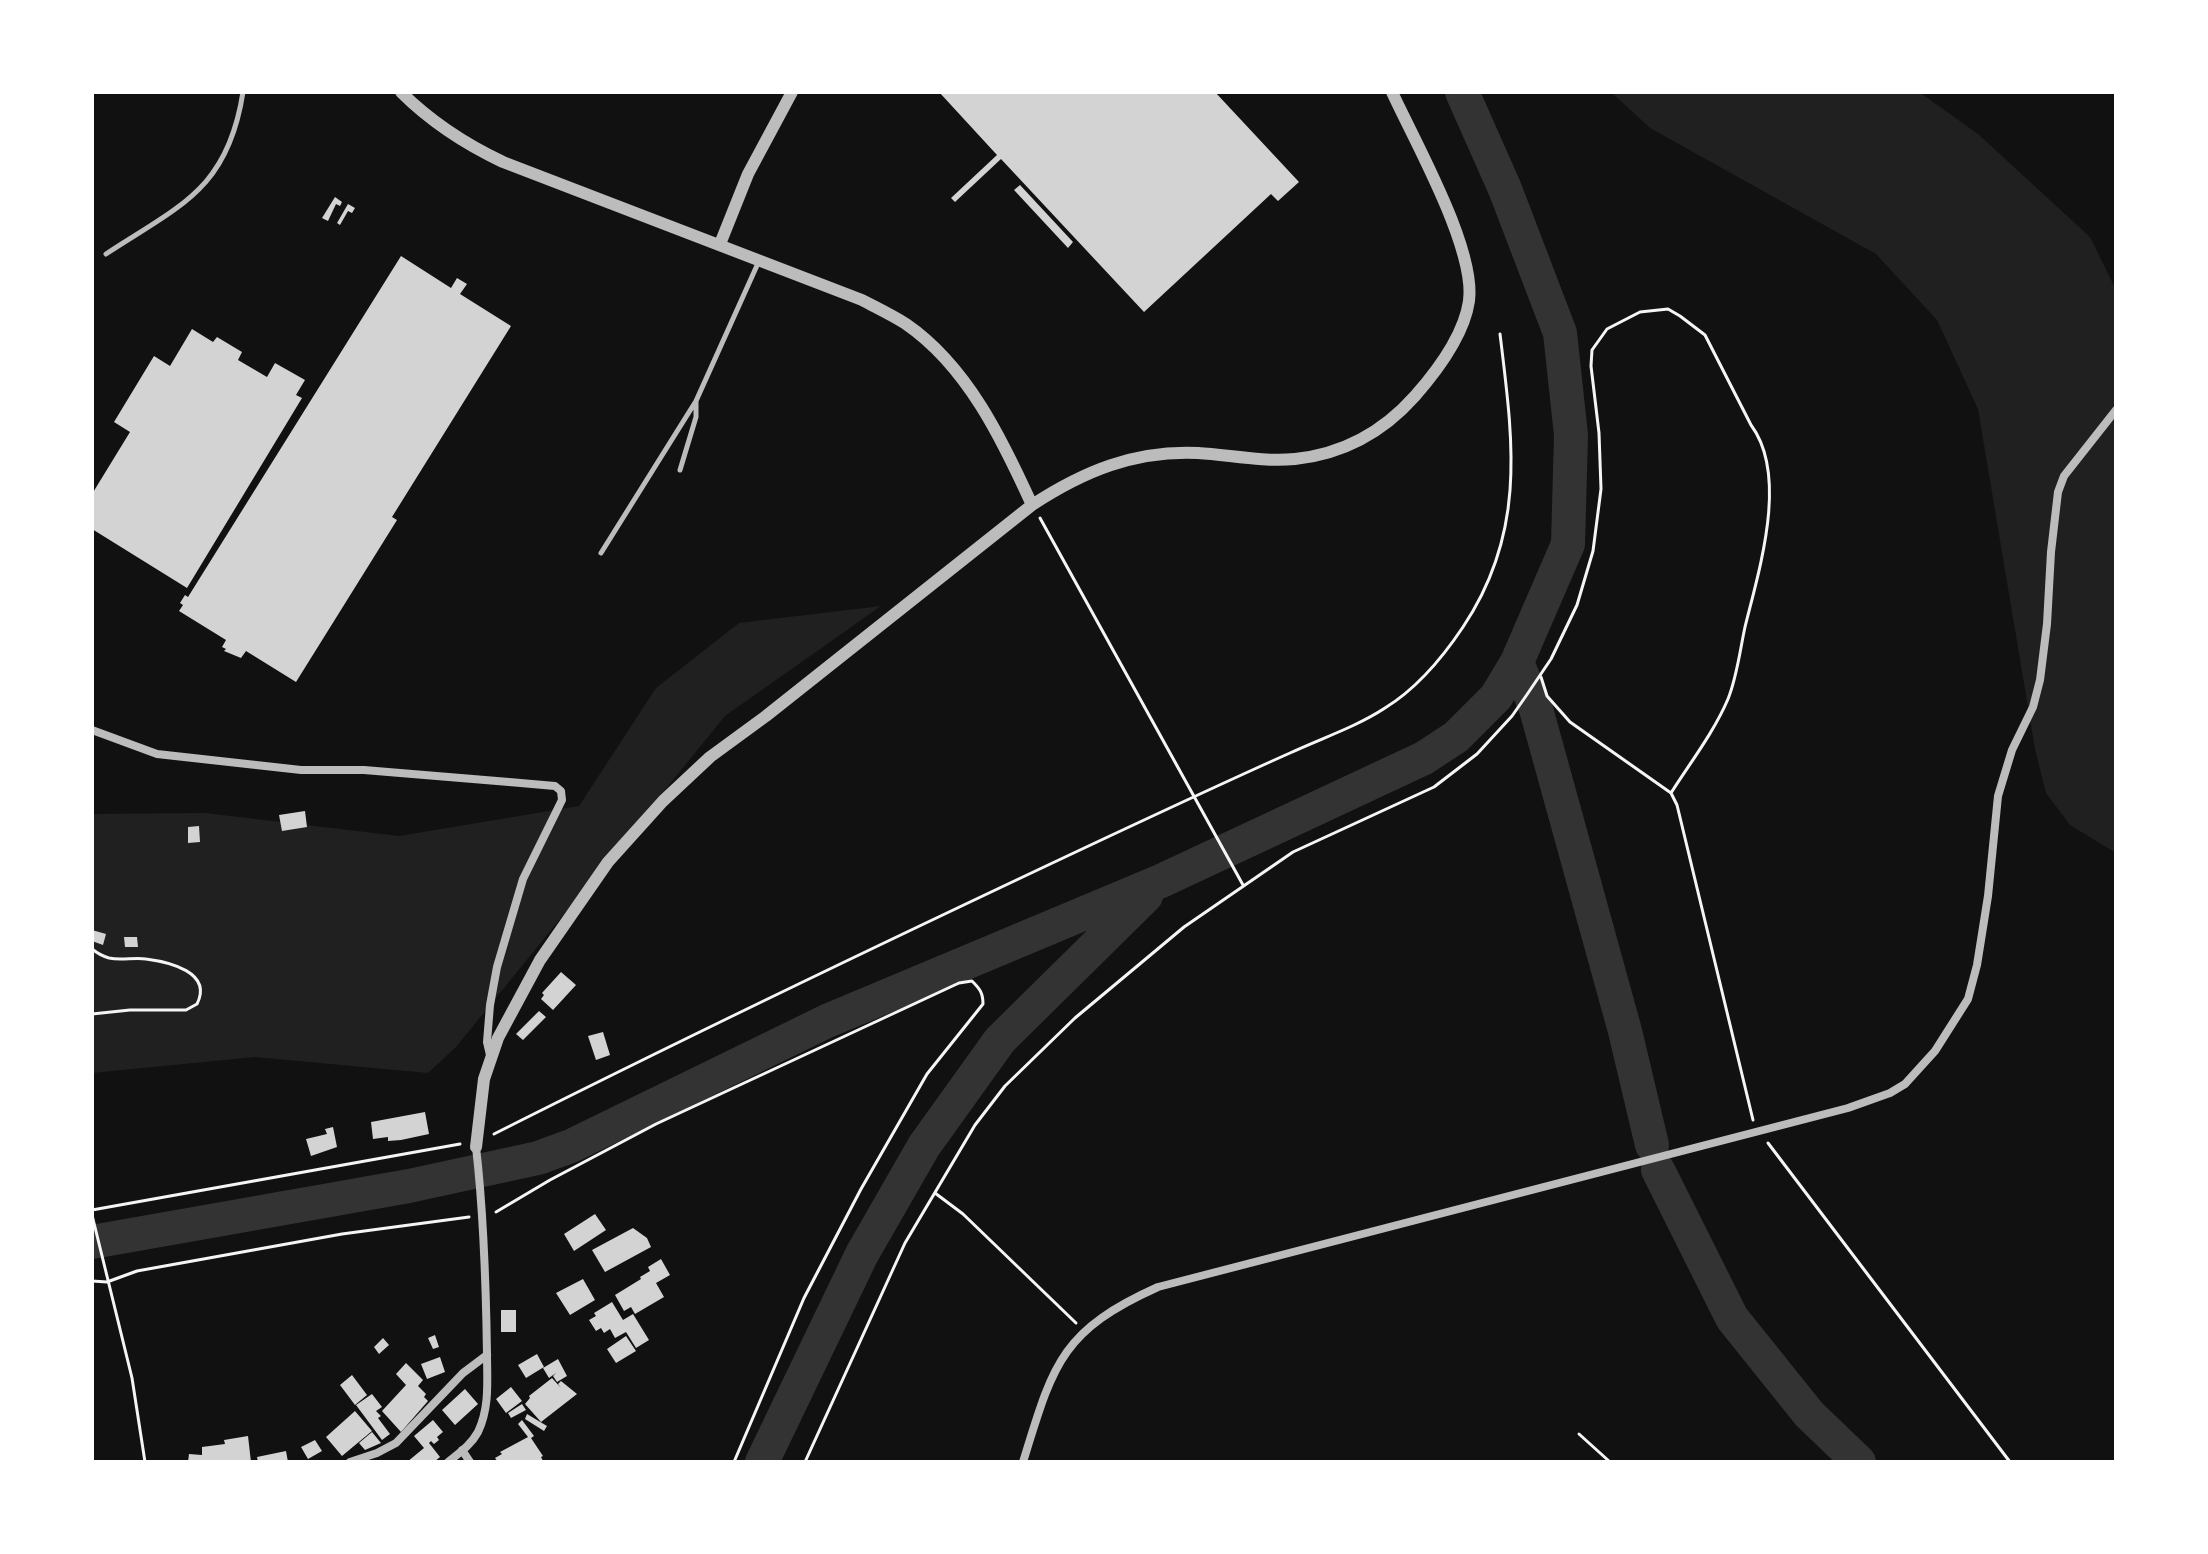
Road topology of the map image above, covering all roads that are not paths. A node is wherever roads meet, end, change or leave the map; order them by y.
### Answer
1 (243, 92) edge
2 (401, 92) edge
3 (792, 92) edge
4 (1392, 92) edge
5 (720, 244) junction
6 (106, 254) dead end
7 (759, 260) junction
8 (696, 401) junction
9 (2116, 410) edge
10 (680, 470) dead end
11 (1032, 505) junction
12 (601, 553) dead end
13 (92, 730) edge
14 (491, 1057) junction
15 (476, 1143) joint
16 (487, 1355) junction
17 (462, 1450) junction
18 (350, 1462) edge
19 (448, 1462) edge
20 (470, 1462) edge
21 (1023, 1462) edge

1 - 6 lane
2 - 5 street
3 - 5 street
4 - 11 street
5 - 7 street
7 - 8 lane
7 - 11 street
8 - 10 lane
8 - 12 lane
9 - 21 street
11 - 14 street
13 - 14 street
14 - 15 street
15 - 16 street
16 - 17 street
16 - 18 street
17 - 19 street
17 - 20 street

